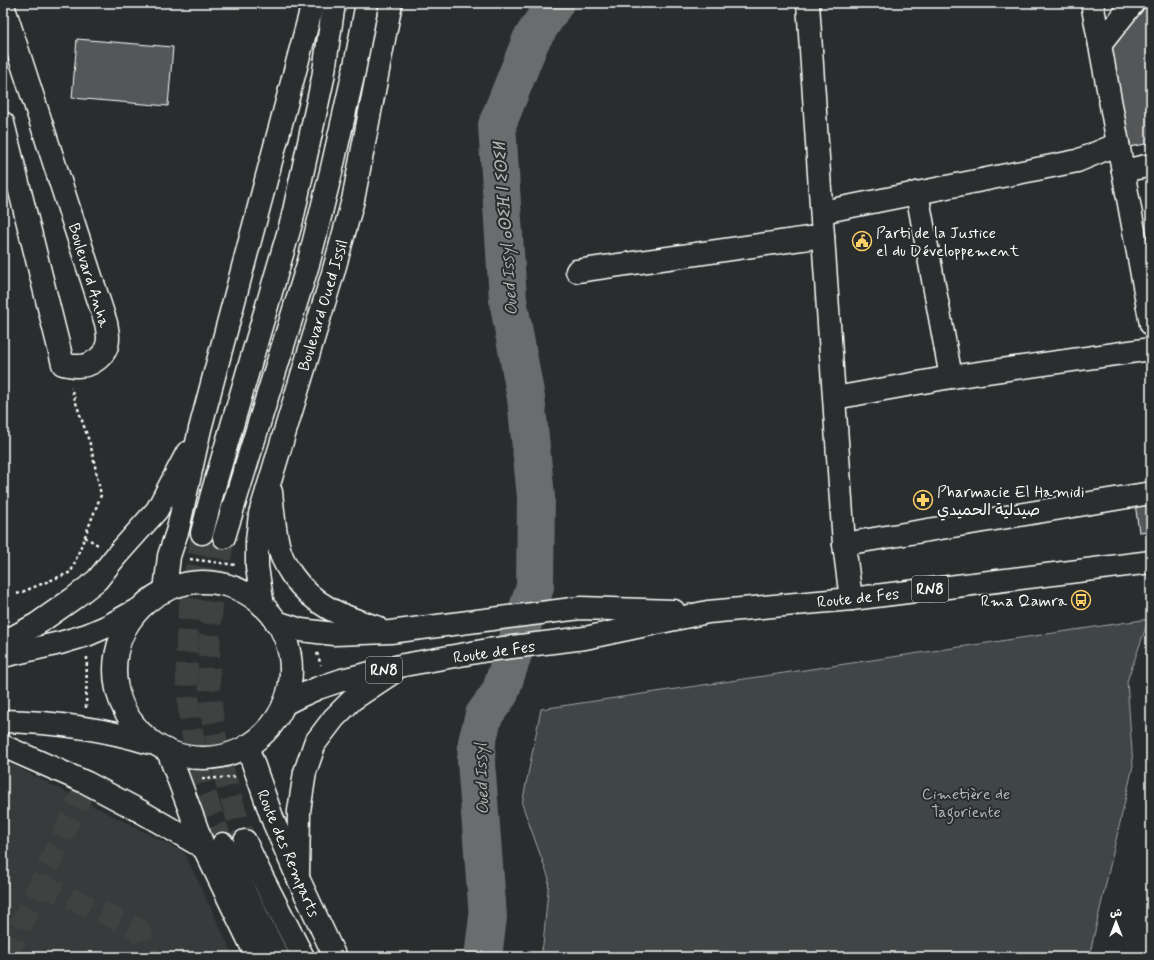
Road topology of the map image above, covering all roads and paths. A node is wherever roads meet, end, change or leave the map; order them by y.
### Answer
1 (313, 3) edge
2 (334, 3) edge
3 (367, 3) edge
4 (392, 3) edge
5 (808, 3) edge
6 (1092, 3) edge
7 (1133, 3) edge
8 (3, 8) edge
9 (1100, 45) junction
10 (3, 122) edge
11 (1118, 144) junction
12 (1151, 165) edge
13 (1123, 171) junction
14 (917, 193) junction
15 (822, 212) junction
16 (823, 236) junction
17 (1145, 262) edge
18 (577, 271) dead end
19 (1151, 324) edge
20 (1151, 349) edge
21 (64, 364) junction
22 (952, 378) junction
23 (835, 398) junction
24 (200, 429) junction
25 (270, 478) junction
26 (1151, 493) edge
27 (202, 533) tunnel mouth
28 (224, 537) tunnel mouth
29 (844, 544) junction
30 (169, 556) junction
31 (1151, 562) edge
32 (257, 568) junction
33 (165, 591) junction
34 (16, 594) dead end
35 (851, 599) junction
36 (140, 609) junction
37 (708, 612) junction
38 (270, 614) junction
39 (301, 630) junction
40 (390, 632) junction
41 (87, 635) junction
42 (3, 643) edge
43 (3, 656) edge
44 (404, 666) junction
45 (292, 700) junction
46 (3, 722) edge
47 (86, 728) junction
48 (3, 746) edge
49 (247, 746) junction
50 (163, 748) junction
51 (257, 775) junction
52 (179, 780) junction
53 (245, 841) tunnel mouth
54 (214, 846) junction
55 (298, 878) junction
56 (257, 957) edge
57 (278, 957) edge
58 (303, 957) edge
59 (335, 957) edge

1 - 24 main road
2 - 27 main road
3 - 28 main road, Boulevard Oued Issil
4 - 25 main road, Boulevard Oued Issil
5 - 15 main road
6 - 9 main road
7 - 9 main road
8 - 21 main road, Boulevard Anha
9 - 11 main road
10 - 21 main road
11 - 13 main road
11 - 14 main road
12 - 13 main road
13 - 17 main road
14 - 15 main road
14 - 22 main road
15 - 16 main road
16 - 18 main road
16 - 23 main road
17 - 19 main road
20 - 22 main road
21 - 34 path
22 - 23 main road
23 - 29 main road
24 - 30 main road
24 - 42 main road
25 - 32 main road, Boulevard Oued Issil
25 - 40 main road
26 - 29 main road
29 - 35 main road
30 - 32 path
30 - 33 main road
31 - 35 main road, Route de Fes / RN8
32 - 38 main road, Boulevard Oued Issil
33 - 36 main road, RN8
33 - 38 main road, RN8
35 - 37 main road, Route de Fes / RN8
36 - 41 main road, RN8
36 - 50 main road, RN8
37 - 40 main road, Route de Fes / RN8
37 - 44 main road, Route de Fes / RN8
38 - 39 main road, Route de Fes / RN8
38 - 45 main road, RN8
39 - 40 main road, Route de Fes / RN8
39 - 45 path
41 - 43 main road, RN8
41 - 47 path
44 - 45 main road, Route de Fes / RN8
44 - 55 main road
45 - 49 main road, RN8
46 - 47 main road, RN8
47 - 50 main road, RN8
48 - 54 main road
49 - 50 main road, RN8
49 - 51 main road, Route des Remparts
50 - 52 main road
51 - 52 path
51 - 55 main road, Route des Remparts
52 - 54 main road
53 - 58 main road
54 - 56 main road
54 - 57 main road
55 - 59 main road, Route des Remparts

